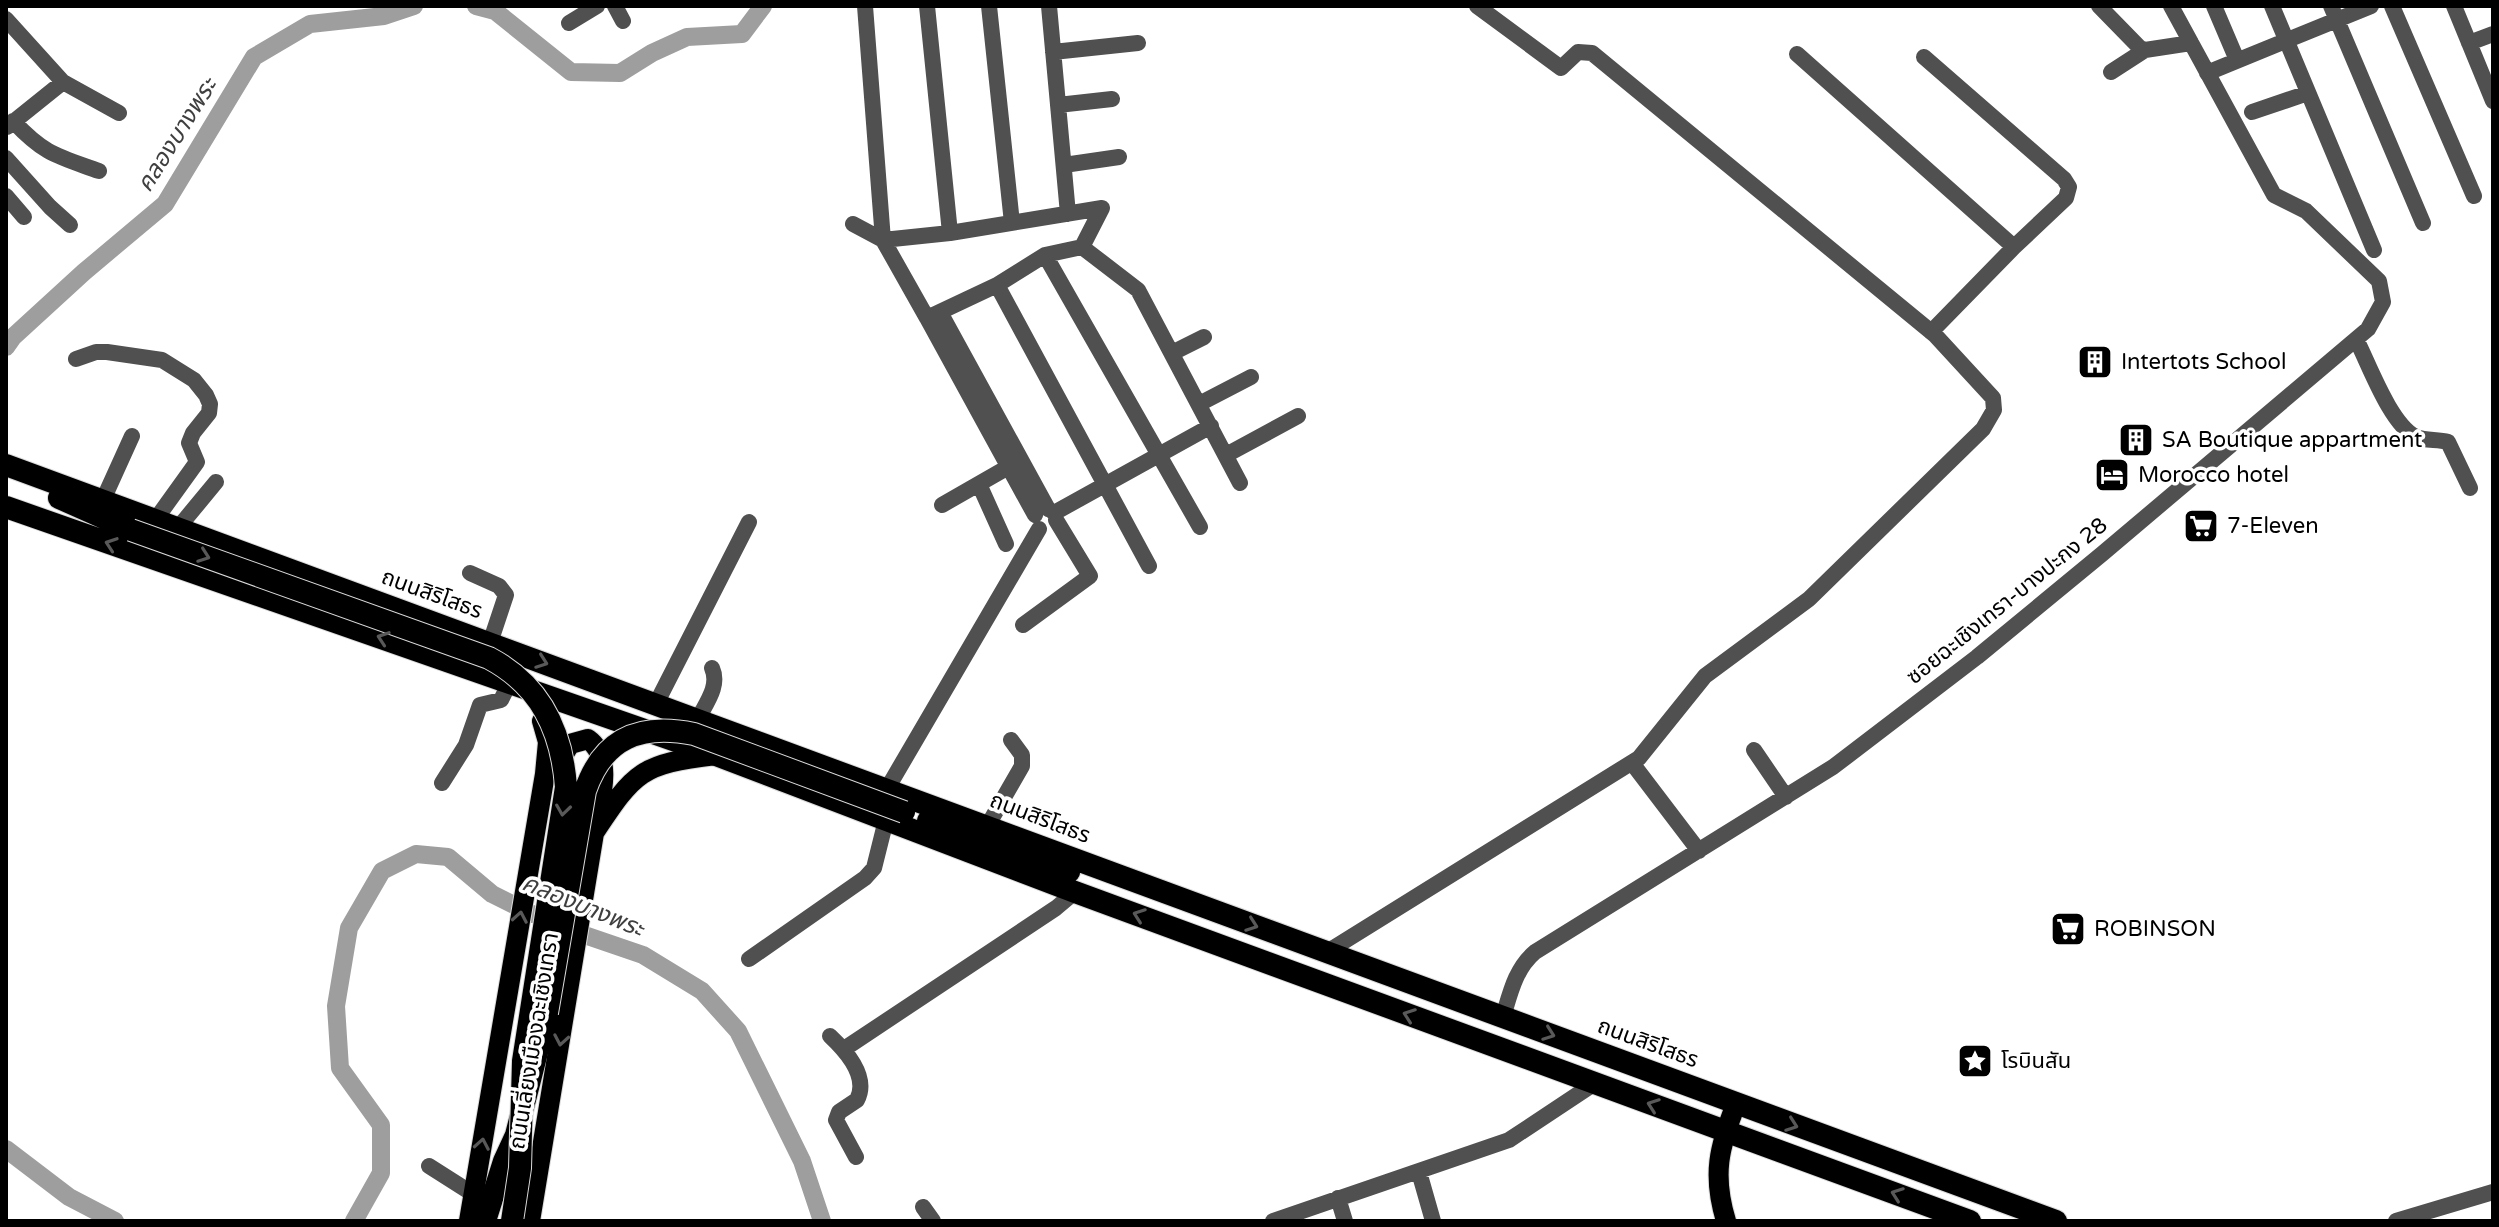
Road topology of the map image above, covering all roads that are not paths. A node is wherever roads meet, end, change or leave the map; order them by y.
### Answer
1 (597, 6) edge
2 (865, 6) edge
3 (927, 6) edge
4 (989, 6) edge
5 (1049, 6) edge
6 (1477, 6) edge
7 (2099, 6) edge
8 (2171, 6) edge
9 (2214, 6) edge
10 (2272, 6) edge
11 (2371, 6) edge
12 (2392, 6) edge
13 (2454, 6) edge
14 (2334, 13) edge
15 (6, 19) edge
16 (569, 23) dead end
17 (2493, 34) edge
18 (2287, 41) junction
19 (1138, 43) dead end
20 (2191, 43) junction
21 (2469, 43) junction
22 (2145, 50) junction
23 (1053, 52) junction
24 (1797, 54) dead end
25 (1924, 57) dead end
26 (2237, 60) junction
27 (2111, 72) dead end
28 (2207, 73) junction
29 (63, 82) junction
30 (2308, 93) junction
31 (1112, 99) dead end
32 (2493, 100) edge
33 (1058, 105) junction
34 (2252, 112) dead end
35 (119, 113) dead end
36 (10, 124) edge
37 (1119, 157) dead end
38 (6, 158) edge
39 (1064, 165) junction
40 (99, 171) dead end
41 (6, 196) edge
42 (2474, 196) dead end
43 (1068, 214) junction
44 (24, 217) dead end
45 (1012, 223) junction
46 (2423, 223) dead end
47 (853, 224) dead end
48 (70, 225) dead end
49 (950, 233) junction
50 (883, 240) junction
51 (1082, 247) junction
52 (2014, 247) junction
53 (2374, 250) dead end
54 (1045, 255) junction
55 (997, 285) junction
56 (933, 315) junction
57 (1931, 332) junction
58 (1204, 337) dead end
59 (2356, 339) junction
60 (1172, 353) junction
61 (76, 359) dead end
62 (1251, 377) dead end
63 (1199, 404) junction
64 (1298, 416) dead end
65 (1211, 426) junction
66 (132, 436) dead end
67 (1161, 454) junction
68 (1226, 455) junction
69 (1016, 463) junction
70 (13, 473) edge
71 (216, 482) dead end
72 (1240, 483) dead end
73 (979, 484) junction
74 (1106, 485) junction
75 (2470, 488) dead end
76 (103, 500) junction
77 (942, 505) dead end
78 (8, 508) edge
79 (1046, 517) junction
80 (156, 519) junction
81 (749, 522) dead end
82 (1200, 527) dead end
83 (178, 528) junction
84 (1006, 544) dead end
85 (1149, 566) dead end
86 (470, 573) dead end
87 (1023, 625) dead end
88 (490, 643) junction
89 (712, 668) dead end
90 (585, 678) junction
91 (514, 684) junction
92 (628, 694) junction
93 (656, 704) junction
94 (579, 707) junction
95 (615, 719) junction
96 (698, 719) junction
97 (1011, 740) dead end
98 (1754, 750) dead end
99 (716, 755) junction
100 (1632, 763) junction
101 (442, 783) dead end
102 (887, 789) junction
103 (1786, 797) junction
104 (538, 811) junction
105 (895, 816) junction
106 (988, 825) junction
107 (594, 833) junction
108 (1699, 851) junction
109 (1075, 892) junction
110 (1220, 913) junction
111 (1327, 952) junction
112 (749, 959) dead end
113 (1503, 1017) junction
114 (830, 1036) dead end
115 (844, 1049) junction
116 (1595, 1083) junction
117 (1736, 1104) junction
118 (1725, 1131) junction
119 (856, 1157) dead end
120 (504, 1161) junction
121 (429, 1166) dead end
122 (1419, 1172) junction
123 (2493, 1192) edge
124 (473, 1194) junction
125 (1338, 1198) junction
126 (1314, 1214) edge
127 (469, 1221) edge
128 (485, 1221) edge
129 (494, 1221) edge
130 (512, 1221) edge
131 (530, 1221) edge
132 (1273, 1221) edge
133 (1345, 1221) edge
134 (1433, 1221) edge
135 (1726, 1221) edge
136 (1970, 1221) edge
137 (2056, 1221) edge
138 (2396, 1221) edge

1 - 16 street
2 - 50 street
3 - 49 street
4 - 45 street
5 - 23 street
6 - 57 street
7 - 22 street
8 - 20 street, ซอยฉะเชิงเทรา-บางปะกง 28
9 - 26 street
10 - 18 street
11 - 14 street
12 - 42 street
13 - 21 street
14 - 18 street
14 - 46 street
15 - 29 street
17 - 21 street
18 - 26 street
18 - 30 street
19 - 23 street
20 - 22 street
20 - 28 street, ซอยฉะเชิงเทรา-บางปะกง 28
21 - 32 street
22 - 27 street
23 - 33 street
24 - 52 street
25 - 52 street
26 - 28 street
28 - 59 street, ซอยฉะเชิงเทรา-บางปะกง 28
29 - 35 street
29 - 36 street
30 - 34 street
30 - 53 street
31 - 33 street
33 - 39 street
36 - 40 street
37 - 39 street
38 - 48 street
39 - 43 street
41 - 44 street
43 - 45 street
43 - 51 street
45 - 49 street
47 - 50 street
49 - 50 street
50 - 56 street
51 - 54 street
51 - 60 street
52 - 57 street
54 - 55 street
54 - 67 street
55 - 56 street
55 - 74 street
56 - 69 street
57 - 100 street
58 - 60 street
59 - 75 street
59 - 103 street, ซอยฉะเชิงเทรา-บางปะกง 28
60 - 63 street
61 - 80 street
62 - 63 street
63 - 65 street
64 - 68 street
65 - 67 street
65 - 68 street
66 - 76 street
67 - 74 street
67 - 82 street
68 - 72 street
69 - 73 street
69 - 79 street
70 - 76 highway, ถนนสิริโสธร
70 -> 130 highway, bridge
71 - 83 street
73 - 77 street
73 - 84 street
74 - 79 street
74 - 85 street
76 - 80 highway, ถนนสิริโสธร
91 -> 78 highway
79 - 87 street
79 - 102 street
80 - 83 highway, ถนนสิริโสธร
81 - 93 street
83 - 88 highway, ถนนสิริโสธร
86 - 88 street
88 -> 90 highway, ถนนสิริโสธร
89 - 96 street
90 - 92 highway, ถนนสิริโสธร
90 - 94 highway
91 - 94 highway
91 - 101 street
91 - 104 main road, ถนนเลี่ยงเมืองฉะเชิงเทรา
92 - 93 highway, ถนนสิริโสธร
92 - 95 highway
93 - 96 highway, ถนนสิริโสธร
94 - 95 highway
95 - 99 highway
96 - 102 highway, ถนนสิริโสธร
97 - 106 street
98 - 103 street
99 - 105 highway
99 - 107 main road, ถนนเลี่ยงเมืองฉะเชิงเทรา
100 - 108 street
100 - 111 street
102 - 106 highway, ถนนสิริโสธร
103 - 108 street, ซอยฉะเชิงเทรา-บางปะกง 28
104 - 107 main road
124 -> 104 main road, ถนนเลี่ยงเมืองฉะเชิงเทรา
105 - 109 highway
105 - 110 highway
105 - 112 street
105 - 120 highway, bridge
106 - 110 highway, ถนนสิริโสธร
107 -> 131 main road, ถนนเลี่ยงเมืองฉะเชิงเทรา
108 - 113 street, ซอยฉะเชิงเทรา-บางปะกง 28
109 - 115 street
116 -> 109 highway
110 -> 111 highway, ถนนสิริโสธร
111 - 113 highway, ถนนสิริโสธร
113 -> 117 highway, ถนนสิริโสธร
114 - 115 street
115 - 119 street
118 -> 116 highway
116 - 122 street
117 - 118 main road
117 -> 137 highway, ถนนสิริโสธร
118 - 135 main road
136 -> 118 highway
120 - 128 highway
120 - 129 highway, ถนนเลี่ยงเมืองฉะเชิงเทรา
121 - 124 street
122 - 125 street
122 - 134 street
123 - 138 street
124 - 127 main road, ถนนเลี่ยงเมืองฉะเชิงเทรา
125 - 126 street
125 - 133 street
126 - 132 street

